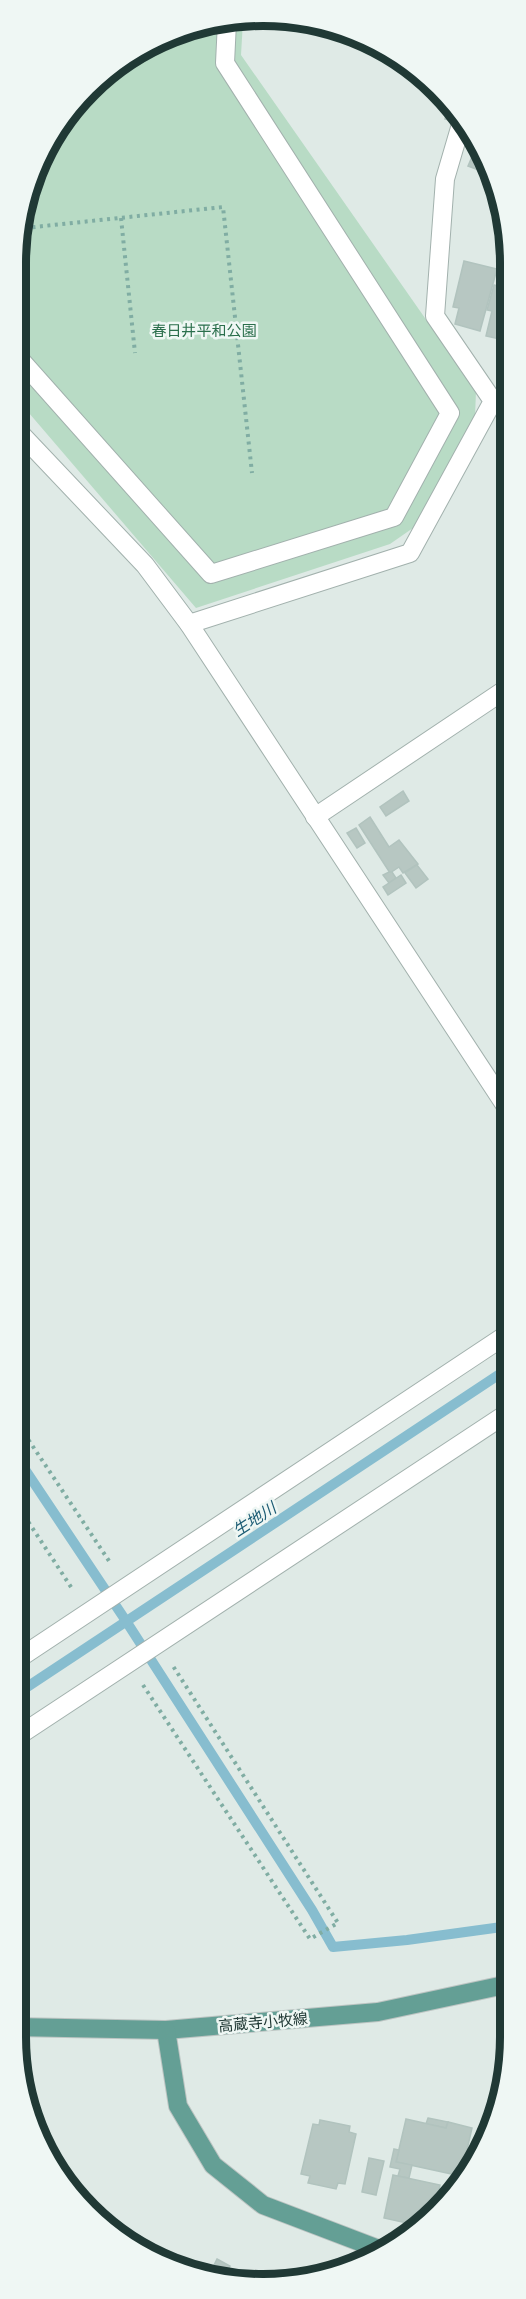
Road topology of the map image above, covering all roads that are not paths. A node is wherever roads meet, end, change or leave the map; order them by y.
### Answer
1 (227, 29) edge
2 (459, 130) edge
3 (26, 366) edge
4 (26, 440) edge
5 (189, 624) junction
6 (500, 693) edge
7 (315, 817) junction
8 (500, 1097) edge
9 (500, 1339) edge
10 (500, 1418) edge
11 (26, 1654) edge
12 (26, 1731) edge
13 (500, 1985) edge
14 (26, 2027) edge
15 (166, 2030) junction
16 (372, 2247) edge

1 - 3 street
2 - 5 street
4 - 5 street
5 - 7 street
6 - 7 street
7 - 8 street
9 - 11 street
10 - 12 street
13 - 15 main road, 高蔵寺小牧線
14 - 15 main road, 高蔵寺小牧線
15 - 16 main road

